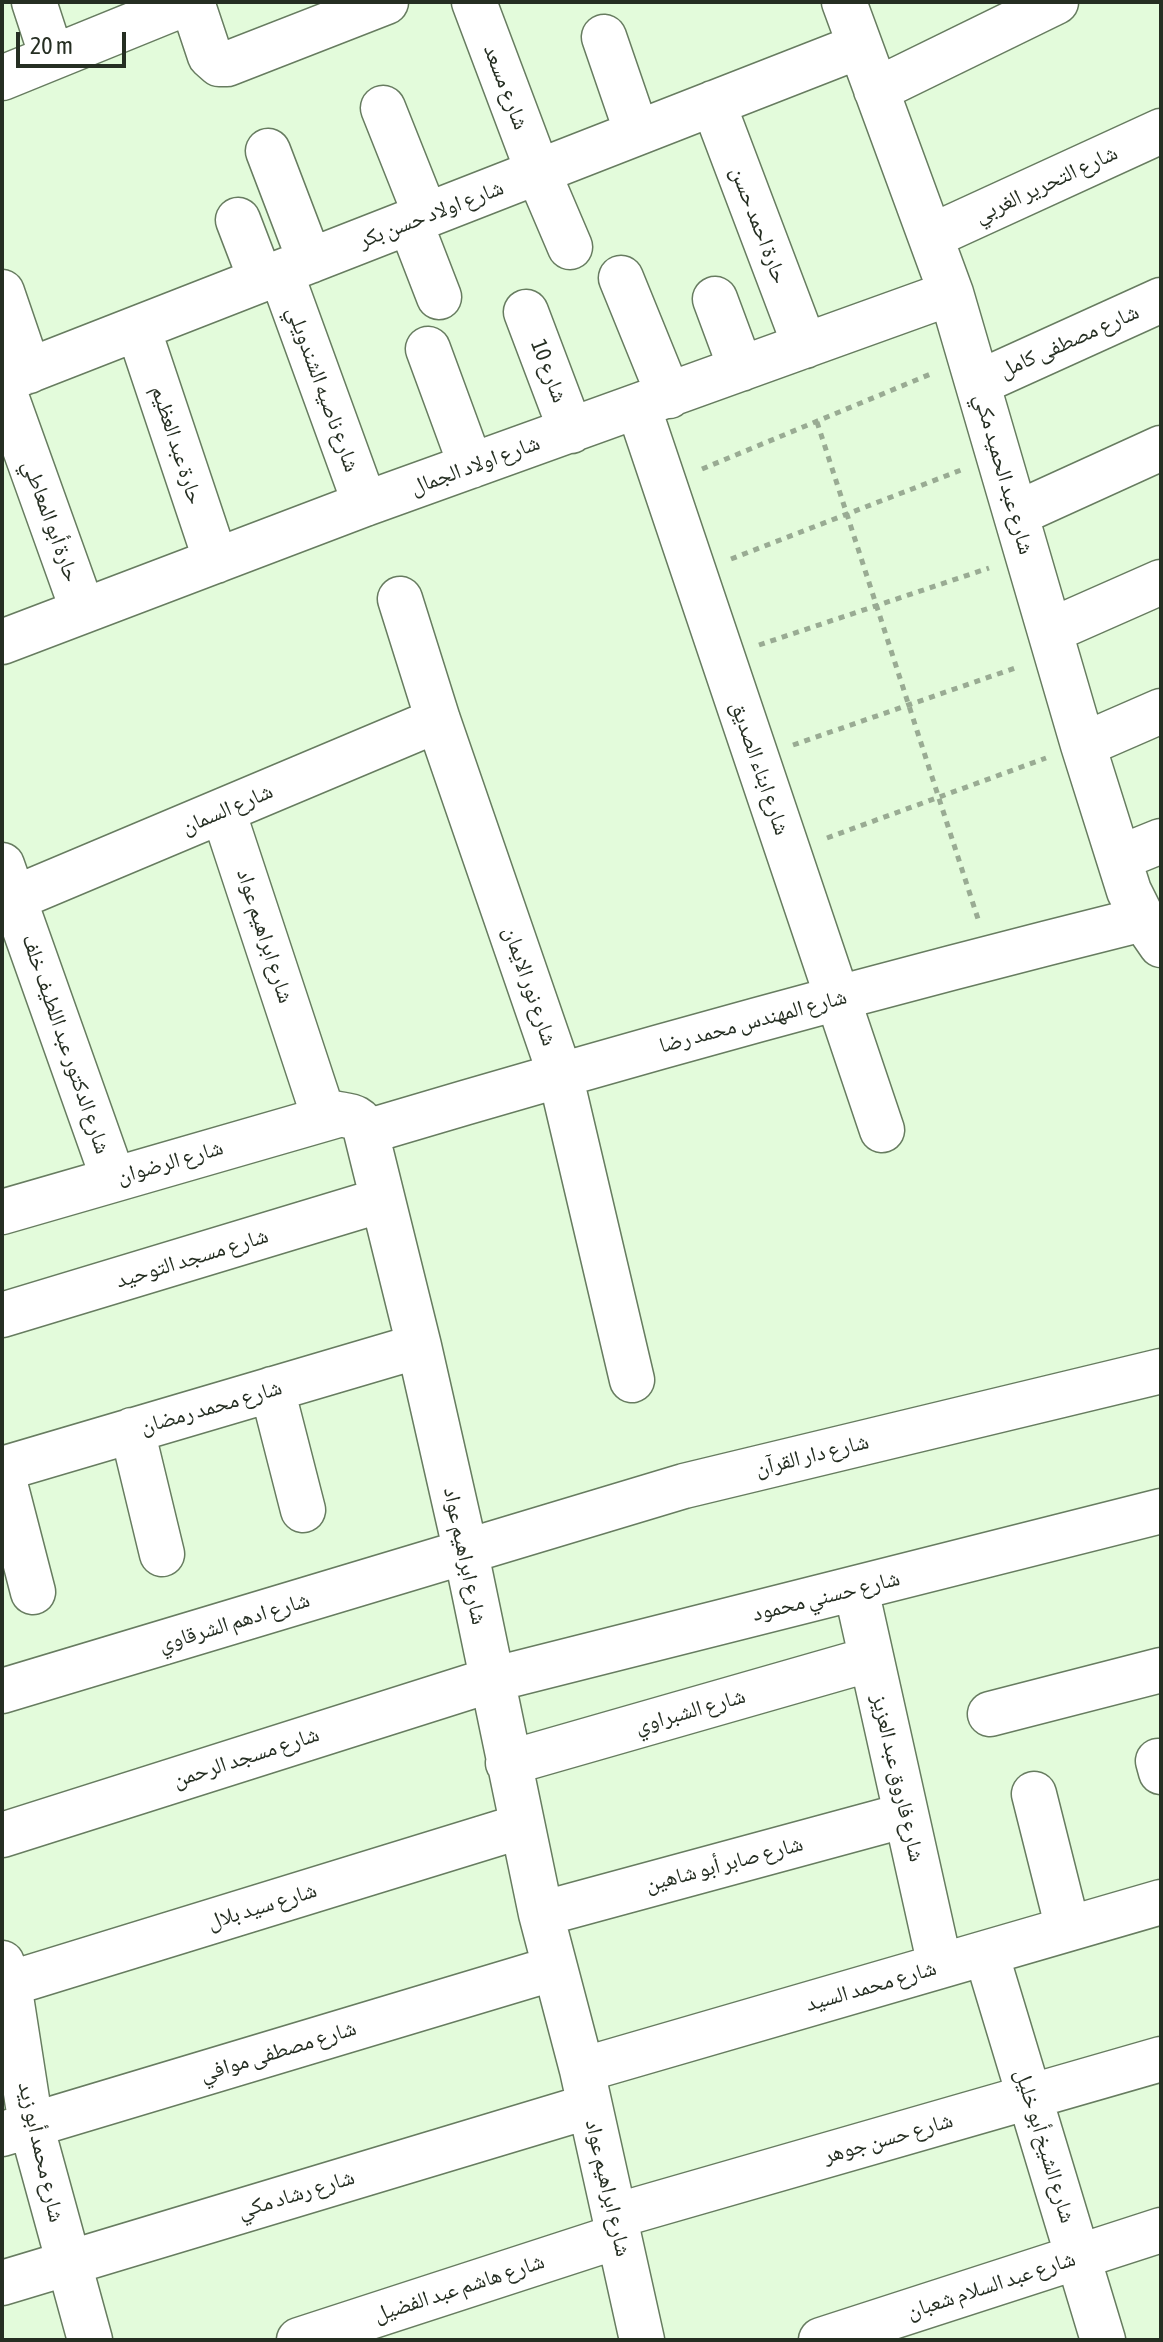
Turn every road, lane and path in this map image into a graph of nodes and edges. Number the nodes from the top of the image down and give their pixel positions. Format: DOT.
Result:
graph roads {
  1 [pos="34,2"];
  2 [pos="190,2"];
  3 [pos="474,2"];
  4 [pos="1056,2"];
  5 [pos="383,3"];
  6 [pos="846,3"];
  7 [pos="604,37"];
  8 [pos="860,46"];
  9 [pos="52,57"];
  10 [pos="2,78"];
  11 [pos="876,90"];
  12 [pos="713,103"];
  13 [pos="383,108"];
  14 [pos="1161,131"];
  15 [pos="637,133"];
  16 [pos="268,151"];
  17 [pos="538,172"];
  18 [pos="418,219"];
  19 [pos="238,220"];
  20 [pos="932,236"];
  21 [pos="570,247"];
  22 [pos="284,271"];
  23 [pos="621,278"];
  24 [pos="2,292"];
  25 [pos="951,293"];
  26 [pos="439,297"];
  27 [pos="715,299"];
  28 [pos="1161,300"];
  29 [pos="526,312"];
  30 [pos="138,328"];
  31 [pos="805,346"];
  32 [pos="428,349"];
  33 [pos="741,369"];
  34 [pos="974,370"];
  35 [pos="11,379"];
  36 [pos="653,401"];
  37 [pos="817,422"];
  38 [pos="571,431"];
  39 [pos="1161,448"];
  40 [pos="999,456"];
  41 [pos="471,466"];
  42 [pos="664,484"];
  43 [pos="365,504"];
  44 [pos="847,514"];
  45 [pos="1022,534"];
  46 [pos="216,561"];
  47 [pos="694,573"];
  48 [pos="1161,582"];
  49 [pos="400,599"];
  50 [pos="877,606"];
  51 [pos="83,611"];
  52 [pos="2,642"];
  53 [pos="1053,642"];
  54 [pos="722,658"];
  55 [pos="909,705"];
  56 [pos="1161,711"];
  57 [pos="438,720"];
  58 [pos="1083,745"];
  59 [pos="756,758"];
  60 [pos="939,796"];
  61 [pos="223,811"];
  62 [pos="1161,841"];
  63 [pos="788,852"];
  64 [pos="1119,858"];
  65 [pos="8,882"];
  66 [pos="1152,932"];
  67 [pos="991,957"];
  68 [pos="837,997"];
  69 [pos="560,1074"];
  70 [pos="352,1123"];
  71 [pos="882,1130"];
  72 [pos="113,1178"];
  73 [pos="382,1200"];
  74 [pos="2,1212"];
  75 [pos="2,1315"];
  76 [pos="419,1346"];
  77 [pos="1161,1371"];
  78 [pos="632,1380"];
  79 [pos="272,1389"];
  80 [pos="132,1430"];
  81 [pos="2,1470"];
  82 [pos="303,1510"];
  83 [pos="1161,1511"];
  84 [pos="466,1553"];
  85 [pos="162,1554"];
  86 [pos="856,1589"];
  87 [pos="33,1592"];
  88 [pos="871,1659"];
  89 [pos="1161,1670"];
  90 [pos="491,1680"];
  91 [pos="2,1691"];
  92 [pos="990,1714"];
  93 [pos="508,1763"];
  94 [pos="1034,1794"];
  95 [pos="906,1815"];
  96 [pos="522,1826"];
  97 [pos="2,1835"];
  98 [pos="1161,1902"];
  99 [pos="541,1914"];
  100 [pos="1068,1929"];
  101 [pos="986,1953"];
  102 [pos="940,1966"];
  103 [pos="555,1968"];
  104 [pos="4,1977"];
  105 [pos="1161,2059"];
  106 [pos="586,2088"];
  107 [pos="1030,2097"];
  108 [pos="16,2130"];
  109 [pos="617,2226"];
  110 [pos="1161,2230"];
  111 [pos="1078,2257"];
  112 [pos="68,2263"];
  113 [pos="2,2283"];
  114 [pos="90,2340"];
  115 [pos="299,2340"];
  116 [pos="642,2340"];
  117 [pos="821,2340"];
  118 [pos="1103,2340"];
  1 -- 9 [label="street"];
  2 -- 5 [label="street"];
  2 -- 9 [label="street"];
  3 -- 17 [label="street, شارع مسعد"];
  4 -- 11 [label="street"];
  6 -- 8 [label="street, شارع عبد الحميد مكي"];
  7 -- 15 [label="street"];
  8 -- 11 [label="street, شارع عبد الحميد مكي"];
  8 -- 12 [label="street, شارع اولاد حسن بكر"];
  9 -- 10 [label="street"];
  11 -- 20 [label="street, شارع عبد الحميد مكي"];
  12 -- 15 [label="street, شارع اولاد حسن بكر"];
  12 -- 31 [label="street, حارة احمد حسن"];
  13 -- 18 [label="street"];
  14 -- 20 [label="street, شارع التحرير الغربي"];
  15 -- 17 [label="street, شارع اولاد حسن بكر"];
  16 -- 22 [label="street"];
  17 -- 18 [label="street, شارع اولاد حسن بكر"];
  17 -- 21 [label="street, شارع مسعد"];
  18 -- 22 [label="street, شارع اولاد حسن بكر"];
  18 -- 26 [label="street"];
  19 -- 22 [label="street"];
  20 -- 25 [label="street, شارع عبد الحميد مكي"];
  22 -- 30 [label="street, شارع اولاد حسن بكر"];
  22 -- 43 [label="street, شارع ناصيه الشندويلي"];
  23 -- 36 [label="street, شارع ابناء الصديق"];
  24 -- 35 [label="street, حارة أبو المعاطي"];
  25 -- 31 [label="street, شارع اولاد الجمال"];
  25 -- 34 [label="street, شارع عبد الحميد مكي"];
  27 -- 33 [label="street"];
  28 -- 34 [label="street, شارع مصطفى كامل"];
  29 -- 38 [label="street, شارع 10"];
  30 -- 35 [label="street, شارع اولاد حسن بكر"];
  30 -- 46 [label="street, حارة عبد العظيم"];
  31 -- 33 [label="street, شارع اولاد الجمال"];
  32 -- 41 [label="street"];
  33 -- 36 [label="street, شارع اولاد الجمال"];
  34 -- 37 [label="path"];
  34 -- 40 [label="street, شارع عبد الحميد مكي"];
  35 -- 51 [label="street, حارة أبو المعاطي"];
  36 -- 38 [label="street, شارع اولاد الجمال"];
  36 -- 42 [label="street, شارع ابناء الصديق"];
  37 -- 42 [label="path"];
  37 -- 44 [label="path"];
  38 -- 41 [label="street, شارع اولاد الجمال"];
  39 -- 45 [label="street"];
  40 -- 44 [label="path"];
  40 -- 45 [label="street, شارع عبد الحميد مكي"];
  41 -- 43 [label="street, شارع اولاد الجمال"];
  42 -- 47 [label="street, شارع ابناء الصديق"];
  43 -- 46 [label="street, شارع اولاد الجمال"];
  44 -- 47 [label="path"];
  44 -- 50 [label="path"];
  45 -- 50 [label="path"];
  45 -- 53 [label="street, شارع عبد الحميد مكي"];
  46 -- 51 [label="street, شارع اولاد الجمال"];
  47 -- 54 [label="street, شارع ابناء الصديق"];
  48 -- 53 [label="street"];
  49 -- 57 [label="street, شارع نور الايمان"];
  50 -- 54 [label="path"];
  50 -- 55 [label="path"];
  51 -- 52 [label="street, شارع اولاد الجمال"];
  53 -- 55 [label="path"];
  53 -- 58 [label="street, شارع عبد الحميد مكي"];
  54 -- 59 [label="street, شارع ابناء الصديق"];
  55 -- 59 [label="path"];
  55 -- 60 [label="path"];
  56 -- 58 [label="street"];
  57 -- 61 [label="street, شارع السمان"];
  57 -- 69 [label="street, شارع نور الايمان"];
  58 -- 60 [label="path"];
  58 -- 64 [label="street, شارع عبد الحميد مكي"];
  59 -- 63 [label="street, شارع ابناء الصديق"];
  60 -- 63 [label="path"];
  60 -- 67 [label="path"];
  61 -- 65 [label="street, شارع السمان"];
  61 -- 70 [label="street, شارع ابراهيم عواد"];
  62 -- 64 [label="street"];
  63 -- 68 [label="street, شارع ابناء الصديق"];
  64 -- 66 [label="street, شارع عبد الحميد مكي"];
  65 -- 72 [label="street, شارع الدكتور عبد اللطيف خلف"];
  66 -- 67 [label="street, شارع المهندس محمد رضا"];
  67 -- 68 [label="street, شارع المهندس محمد رضا"];
  68 -- 69 [label="street, شارع المهندس محمد رضا"];
  68 -- 71 [label="street, شارع ابناء الصديق"];
  69 -- 70 [label="street, شارع المهندس محمد رضا"];
  69 -- 78 [label="street, شارع نور الايمان"];
  70 -- 72 [label="street, شارع الرضوان"];
  70 -- 73 [label="street, شارع ابراهيم عواد"];
  72 -- 74 [label="street, شارع الرضوان"];
  73 -- 75 [label="street, شارع مسجد التوحيد"];
  73 -- 76 [label="street, شارع ابراهيم عواد"];
  76 -- 79 [label="street, شارع محمد رمضان"];
  76 -- 84 [label="street, شارع ابراهيم عواد"];
  77 -- 84 [label="street, شارع دار القرآن"];
  79 -- 80 [label="street, شارع محمد رمضان"];
  79 -- 82 [label="street"];
  80 -- 81 [label="street, شارع محمد رمضان"];
  80 -- 85 [label="street"];
  81 -- 87 [label="street"];
  83 -- 86 [label="street, شارع حسني محمود"];
  84 -- 90 [label="street, شارع ابراهيم عواد"];
  84 -- 91 [label="street, شارع ادهم الشرقاوي"];
  86 -- 88 [label="street, شارع فاروق عبد العزيز"];
  86 -- 90 [label="street, شارع حسني محمود"];
  88 -- 93 [label="street, شارع الشبراوي"];
  88 -- 95 [label="street, شارع فاروق عبد العزيز"];
  89 -- 92 [label="street"];
  90 -- 93 [label="street, شارع ابراهيم عواد"];
  90 -- 97 [label="street, شارع مسجد الرحمن"];
  93 -- 96 [label="street, شارع ابراهيم عواد"];
  94 -- 100 [label="street"];
  95 -- 99 [label="street, شارع صابر أبو شاهين"];
  95 -- 102 [label="street, شارع فاروق عبد العزيز"];
  96 -- 99 [label="street, شارع ابراهيم عواد"];
  96 -- 104 [label="street, شارع سيد بلال"];
  98 -- 100 [label="street, شارع محمد السيد"];
  99 -- 103 [label="street, شارع ابراهيم عواد"];
  100 -- 101 [label="street, شارع محمد السيد"];
  101 -- 102 [label="street, شارع محمد السيد"];
  101 -- 107 [label="street, شارع الشيخ أبو خليل"];
  102 -- 106 [label="street, شارع محمد السيد"];
  103 -- 106 [label="street, شارع ابراهيم عواد"];
  103 -- 108 [label="street, شارع مصطفى موافي"];
  104 -- 108 [label="street, شارع محمد أبو زيد"];
  105 -- 107 [label="street, شارع حسن جوهر"];
  106 -- 109 [label="street, شارع ابراهيم عواد"];
  106 -- 112 [label="street, شارع رشاد مكي"];
  107 -- 109 [label="street, شارع حسن جوهر"];
  107 -- 111 [label="street, شارع الشيخ أبو خليل"];
  108 -- 112 [label="street, شارع محمد أبو زيد"];
  109 -- 115 [label="street, شارع هاشم عبد الفضيل"];
  109 -- 116 [label="street, شارع ابراهيم عواد"];
  110 -- 111 [label="street, شارع عبد السلام شعبان"];
  111 -- 117 [label="street, شارع عبد السلام شعبان"];
  111 -- 118 [label="street, شارع الشيخ أبو خليل"];
  112 -- 113 [label="street, شارع رشاد مكي"];
  112 -- 114 [label="street, شارع محمد أبو زيد"];
}
